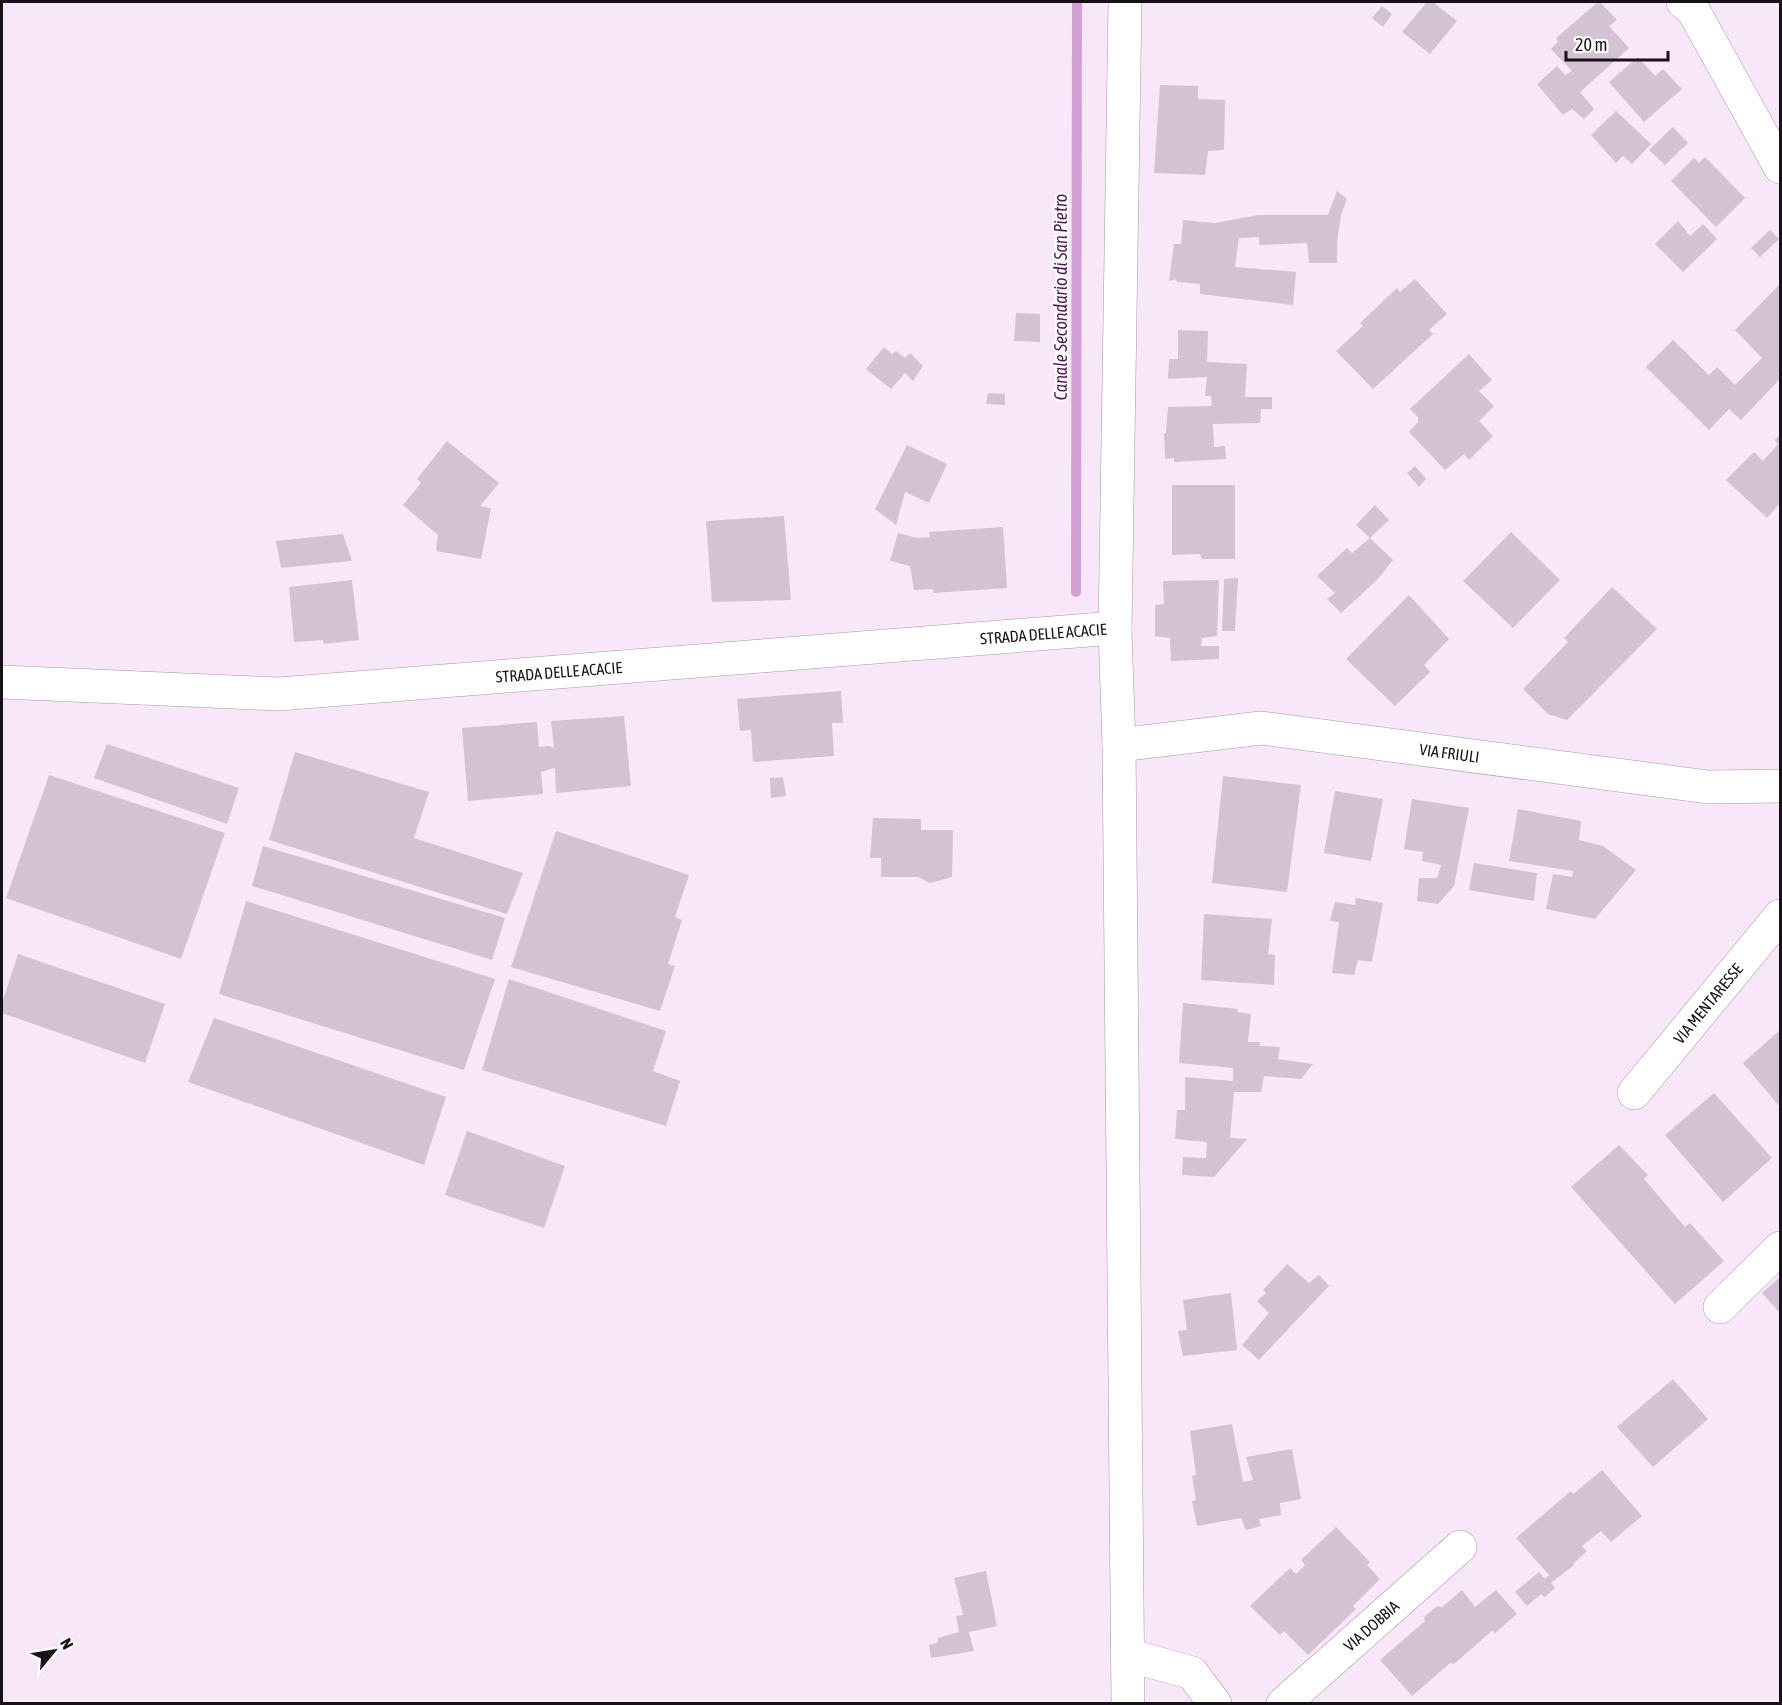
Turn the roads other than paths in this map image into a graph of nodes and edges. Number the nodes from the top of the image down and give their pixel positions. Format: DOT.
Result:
graph roads {
  1 [pos="1125,2"];
  2 [pos="1683,2"];
  3 [pos="1780,167"];
  4 [pos="1116,628"];
  5 [pos="2,682"];
  6 [pos="1119,745"];
  7 [pos="1780,786"];
  8 [pos="1780,916"];
  9 [pos="1634,1093"];
  10 [pos="1780,1248"];
  11 [pos="1720,1308"];
  12 [pos="1460,1547"];
  13 [pos="1128,1655"];
  14 [pos="1128,1704"];
  15 [pos="1215,1704"];
  16 [pos="1284,1704"];
  1 -- 4 [label="street"];
  2 -- 3 [label="street"];
  4 -- 5 [label="street, STRADA DELLE ACACIE"];
  4 -- 6 [label="street"];
  6 -- 7 [label="street, VIA FRIULI"];
  6 -- 13 [label="street"];
  8 -- 9 [label="street, VIA MENTARESSE"];
  10 -- 11 [label="street"];
  12 -- 16 [label="street, VIA DOBBIA"];
  13 -- 14 [label="street"];
  13 -- 15 [label="street"];
}
